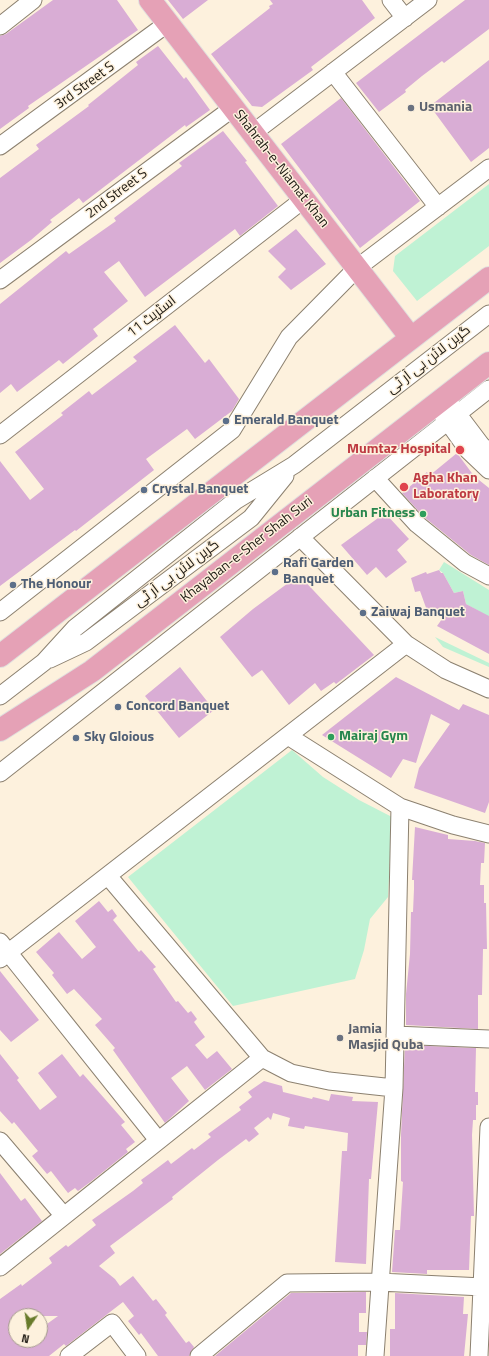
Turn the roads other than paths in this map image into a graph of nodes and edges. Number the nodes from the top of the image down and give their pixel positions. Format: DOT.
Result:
graph roads {
  1 [pos="33,0"];
  2 [pos="150,0"];
  3 [pos="391,0"];
  4 [pos="428,0"];
  5 [pos="405,18"];
  6 [pos="168,23"];
  7 [pos="0,26"];
  8 [pos="333,72"];
  9 [pos="233,108"];
  10 [pos="253,133"];
  11 [pos="0,146"];
  12 [pos="489,168"];
  13 [pos="304,199"];
  14 [pos="438,207"];
  15 [pos="357,268"];
  16 [pos="489,278"];
  17 [pos="0,280"];
  18 [pos="489,314"];
  19 [pos="411,338"];
  20 [pos="489,363"];
  21 [pos="489,389"];
  22 [pos="446,409"];
  23 [pos="0,435"];
  24 [pos="489,452"];
  25 [pos="294,466"];
  26 [pos="489,470"];
  27 [pos="375,478"];
  28 [pos="300,537"];
  29 [pos="489,576"];
  30 [pos="0,612"];
  31 [pos="49,618"];
  32 [pos="406,644"];
  33 [pos="0,656"];
  34 [pos="44,662"];
  35 [pos="0,663"];
  36 [pos="92,671"];
  37 [pos="489,689"];
  38 [pos="0,696"];
  39 [pos="0,730"];
  40 [pos="288,736"];
  41 [pos="0,744"];
  42 [pos="0,773"];
  43 [pos="400,807"];
  44 [pos="489,834"];
  45 [pos="108,876"];
  46 [pos="3,952"];
  47 [pos="395,1035"];
  48 [pos="489,1039"];
  49 [pos="262,1058"];
  50 [pos="394,1088"];
  51 [pos="489,1127"];
  52 [pos="158,1140"];
  53 [pos="0,1141"];
  54 [pos="64,1216"];
  55 [pos="487,1234"];
  56 [pos="0,1267"];
  57 [pos="379,1282"];
  58 [pos="483,1286"];
  59 [pos="69,1356"];
  60 [pos="137,1356"];
  61 [pos="199,1356"];
  62 [pos="374,1356"];
  63 [pos="479,1356"];
  1 -- 7 [label="street"];
  2 -- 6 [label="main road, Shahrah-e-Niamat Khan"];
  3 -- 5 [label="street"];
  4 -- 5 [label="street"];
  5 -- 8 [label="street"];
  6 -- 9 [label="main road, Shahrah-e-Niamat Khan"];
  6 -- 11 [label="street, 3rd Street S"];
  8 -- 10 [label="street"];
  8 -- 14 [label="street"];
  9 -- 10 [label="main road, Shahrah-e-Niamat Khan"];
  9 -- 17 [label="street, 2nd Street S"];
  10 -- 13 [label="main road, Shahrah-e-Niamat Khan"];
  12 -- 14 [label="street"];
  13 -- 15 [label="main road, Shahrah-e-Niamat Khan"];
  13 -- 23 [label="street, اسٹریٹ 11"];
  14 -- 15 [label="street"];
  15 -- 19 [label="main road, Shahrah-e-Niamat Khan"];
  15 -- 30 [label="street"];
  16 -- 19 [label="main road"];
  18 -- 25 [label="street, گرین لائن بی آر ٹی"];
  19 -- 31 [label="main road"];
  20 -- 22 [label="main road, Khayaban-e-Sher Shah Suri"];
  21 -- 22 [label="street"];
  22 -- 24 [label="street"];
  22 -- 26 [label="street"];
  22 -- 27 [label="street"];
  22 -- 36 [label="main road, Khayaban-e-Sher Shah Suri"];
  25 -- 34 [label="street, گرین لائن بی آر ٹی"];
  25 -- 34 [label="street, گرین لائن بی آر ٹی"];
  27 -- 28 [label="street"];
  27 -- 29 [label="street"];
  28 -- 32 [label="street"];
  28 -- 42 [label="street"];
  31 -- 33 [label="main road"];
  31 -- 35 [label="main road"];
  32 -- 37 [label="street"];
  32 -- 40 [label="street"];
  34 -- 38 [label="street, گرین لائن بی آر ٹی"];
  36 -- 39 [label="main road, Khayaban-e-Sher Shah Suri"];
  36 -- 41 [label="main road"];
  40 -- 43 [label="street"];
  40 -- 45 [label="street"];
  43 -- 44 [label="street"];
  43 -- 47 [label="street"];
  45 -- 46 [label="street"];
  45 -- 49 [label="street"];
  46 -- 52 [label="street"];
  47 -- 48 [label="street"];
  47 -- 50 [label="street"];
  49 -- 50 [label="street"];
  49 -- 52 [label="street"];
  50 -- 57 [label="street"];
  51 -- 55 [label="street"];
  52 -- 54 [label="street"];
  53 -- 54 [label="street"];
  54 -- 56 [label="street"];
  55 -- 58 [label="street"];
  57 -- 58 [label="street"];
  57 -- 61 [label="street"];
  57 -- 62 [label="street"];
  58 -- 63 [label="street"];
  59 -- 60 [label="street"];
}
